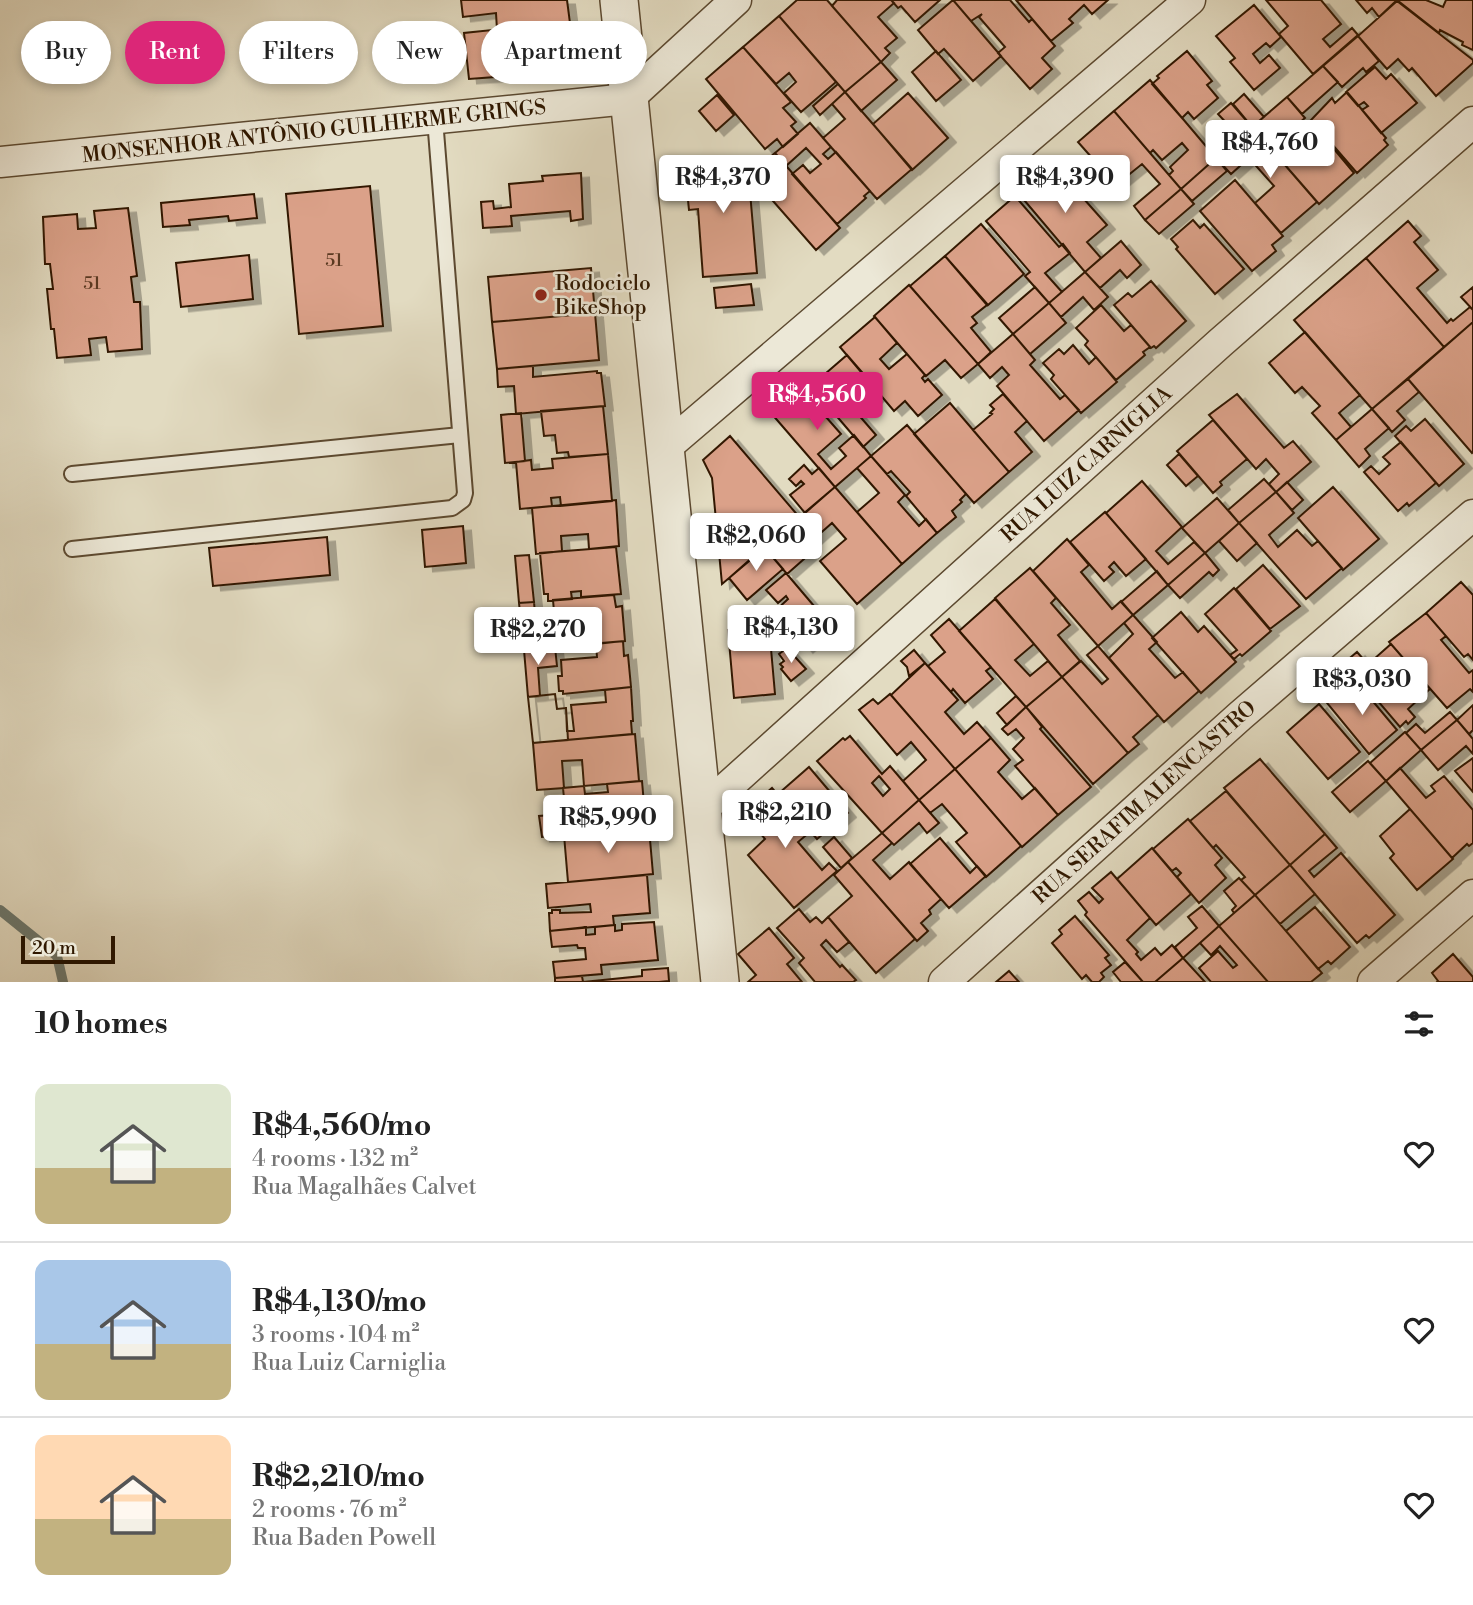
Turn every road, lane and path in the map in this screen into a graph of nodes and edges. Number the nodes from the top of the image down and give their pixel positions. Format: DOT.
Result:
graph roads {
  1 [pos="619,0"];
  2 [pos="736,0"];
  3 [pos="1190,0"];
  4 [pos="628,99"];
  5 [pos="435,119"];
  6 [pos="1473,122"];
  7 [pos="0,162"];
  8 [pos="460,435"];
  9 [pos="664,449"];
  10 [pos="72,474"];
  11 [pos="1473,515"];
  12 [pos="72,550"];
  13 [pos="702,810"];
  14 [pos="1473,895"];
  15 [pos="720,982"];
  16 [pos="944,982"];
  17 [pos="1373,982"];
  1 -- 4 [label="street"];
  2 -- 4 [label="street"];
  3 -- 9 [label="street"];
  4 -- 5 [label="street, MONSENHOR ANTÔNIO GUILHERME GRINGS"];
  4 -- 9 [label="street"];
  5 -- 7 [label="street, MONSENHOR ANTÔNIO GUILHERME GRINGS"];
  5 -- 8 [label="lane"];
  6 -- 13 [label="street, RUA LUIZ CARNIGLIA"];
  8 -- 10 [label="lane"];
  8 -- 12 [label="lane"];
  9 -- 13 [label="street"];
  11 -- 16 [label="street, RUA SERAFIM ALENCASTRO"];
  13 -- 15 [label="street"];
  14 -- 17 [label="street"];
}
